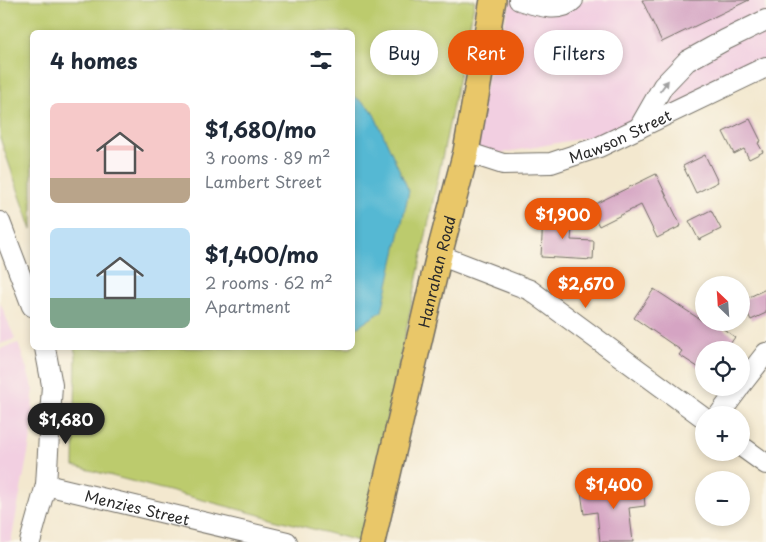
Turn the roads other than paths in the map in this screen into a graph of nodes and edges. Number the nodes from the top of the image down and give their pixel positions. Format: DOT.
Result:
graph roads {
  1 [pos="493,0"];
  2 [pos="519,0"];
  3 [pos="573,0"];
  4 [pos="766,20"];
  5 [pos="766,67"];
  6 [pos="639,128"];
  7 [pos="466,152"];
  8 [pos="0,222"];
  9 [pos="438,255"];
  10 [pos="30,301"];
  11 [pos="45,350"];
  12 [pos="766,353"];
  13 [pos="750,373"];
  14 [pos="695,411"];
  15 [pos="750,452"];
  16 [pos="766,464"];
  17 [pos="46,485"];
  18 [pos="30,542"];
  19 [pos="287,542"];
  20 [pos="372,542"];
  1 -- 7 [label="main road, Hanrahan Road"];
  2 -- 3 [label="street"];
  6 -- 4 [label="street, one-way"];
  5 -- 6 [label="street, Mawson Street"];
  6 -- 7 [label="street, Mawson Street"];
  7 -- 9 [label="main road, Hanrahan Road"];
  8 -- 10 [label="street"];
  9 -- 14 [label="street"];
  9 -- 20 [label="main road, Hanrahan Road"];
  11 -- 17 [label="street"];
  12 -- 13 [label="street"];
  15 -- 16 [label="street"];
  17 -- 18 [label="street"];
  17 -- 19 [label="street, Menzies Street"];
}
